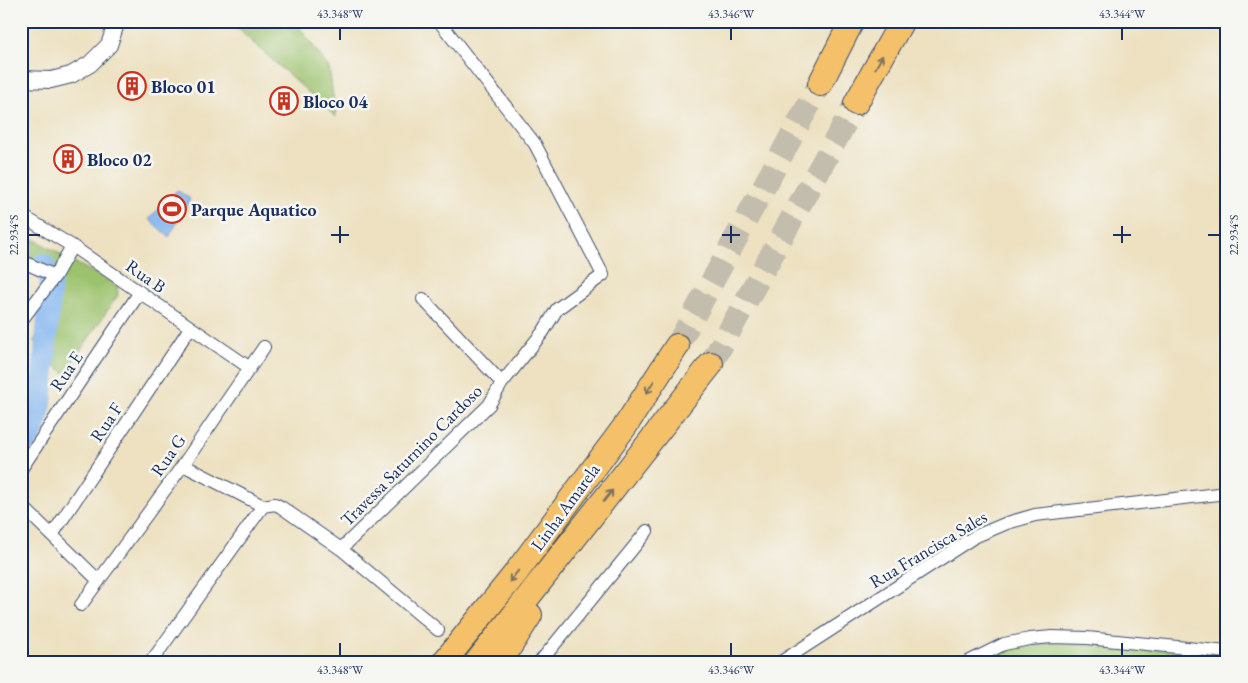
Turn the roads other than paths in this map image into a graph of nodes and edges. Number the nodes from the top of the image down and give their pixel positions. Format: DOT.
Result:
graph roads {
  1 [pos="117,21"];
  2 [pos="439,21"];
  3 [pos="852,21"];
  4 [pos="902,21"];
  5 [pos="21,79"];
  6 [pos="820,84"];
  7 [pos="856,103"];
  8 [pos="21,215"];
  9 [pos="72,246"];
  10 [pos="21,261"];
  11 [pos="55,276"];
  12 [pos="140,292"];
  13 [pos="423,299"];
  14 [pos="21,321"];
  15 [pos="190,328"];
  16 [pos="677,346"];
  17 [pos="264,347"];
  18 [pos="711,364"];
  19 [pos="250,368"];
  20 [pos="502,383"];
  21 [pos="182,464"];
  22 [pos="21,469"];
  23 [pos="1227,493"];
  24 [pos="21,506"];
  25 [pos="264,506"];
  26 [pos="647,532"];
  27 [pos="578,534"];
  28 [pos="52,535"];
  29 [pos="341,548"];
  30 [pos="99,582"];
  31 [pos="81,604"];
  32 [pos="438,630"];
  33 [pos="1227,652"];
  34 [pos="151,662"];
  35 [pos="444,662"];
  36 [pos="477,662"];
  37 [pos="500,662"];
  38 [pos="540,662"];
  39 [pos="781,662"];
  40 [pos="968,662"];
  1 -- 5 [label="street"];
  2 -- 20 [label="street, Travessa Saturnino Cardoso"];
  3 -- 6 [label="highway"];
  7 -- 4 [label="highway, one-way"];
  8 -- 9 [label="street, Rua B"];
  9 -- 11 [label="street"];
  9 -- 12 [label="street, Rua B"];
  10 -- 11 [label="street"];
  11 -- 14 [label="street"];
  12 -- 15 [label="street, Rua B"];
  12 -- 22 [label="street, Rua E"];
  13 -- 20 [label="street"];
  15 -- 19 [label="street, Rua B"];
  15 -- 28 [label="street, Rua F"];
  16 -- 35 [label="highway, Linha Amarela, one-way"];
  17 -- 19 [label="street, Rua G"];
  27 -- 18 [label="highway, Linha Amarela, one-way"];
  19 -- 21 [label="street, Rua G"];
  20 -- 29 [label="street, Travessa Saturnino Cardoso"];
  21 -- 25 [label="street"];
  21 -- 30 [label="street, Rua G"];
  23 -- 39 [label="street, Rua Francisca Sales"];
  24 -- 28 [label="street"];
  25 -- 29 [label="street"];
  25 -- 34 [label="street"];
  26 -- 38 [label="street"];
  27 -- 36 [label="highway, Linha Amarela"];
  27 -- 37 [label="highway"];
  28 -- 30 [label="street"];
  29 -- 32 [label="street"];
  30 -- 31 [label="street, Rua G"];
  33 -- 40 [label="street"];
}
